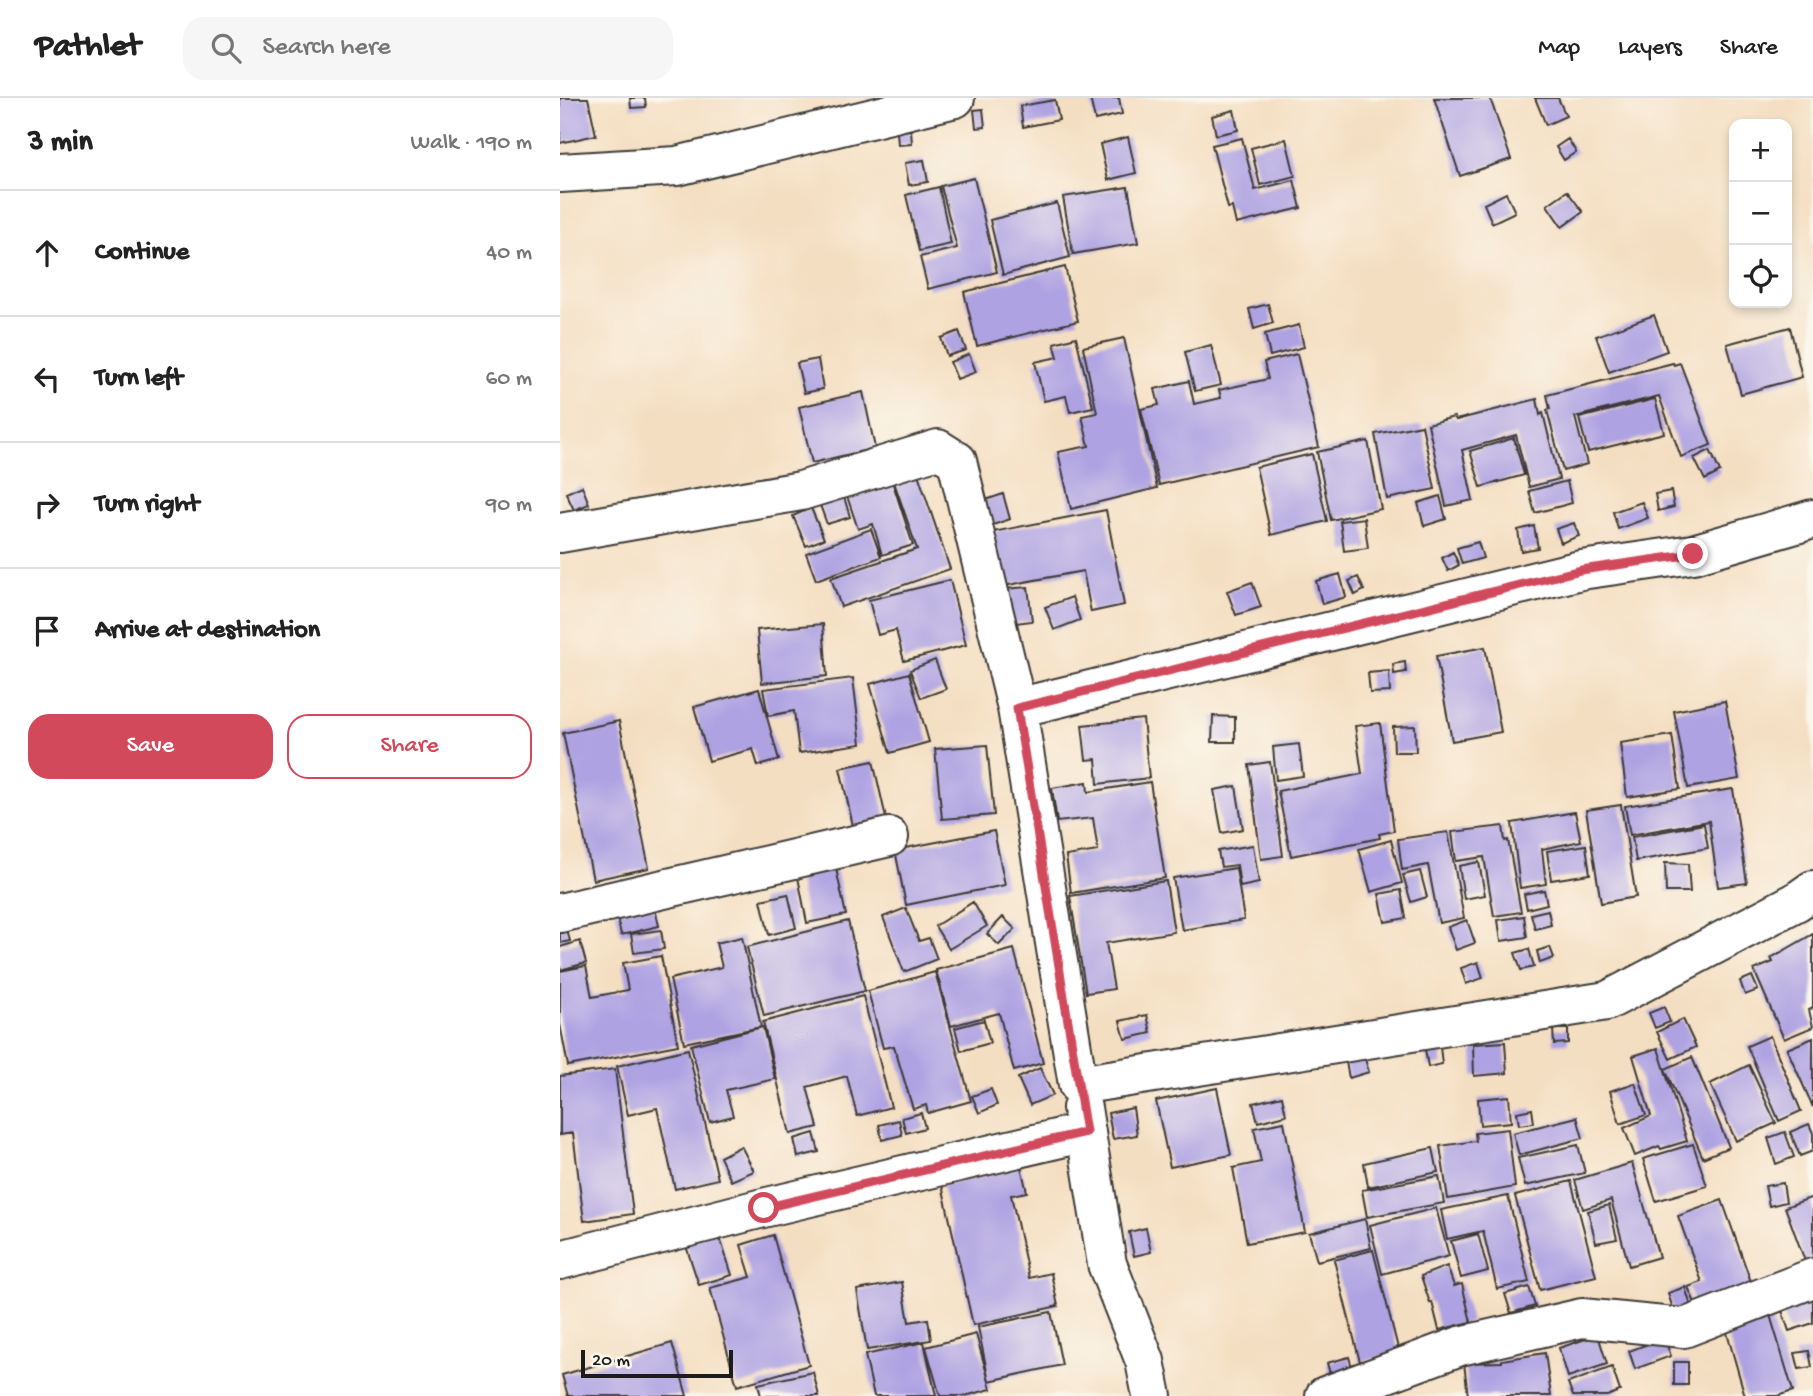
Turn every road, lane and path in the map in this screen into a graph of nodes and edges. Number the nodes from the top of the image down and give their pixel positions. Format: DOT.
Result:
graph roads {
  1 [pos="955,98"];
  2 [pos="560,173"];
  3 [pos="1813,519"];
  4 [pos="560,533"];
  5 [pos="1017,708"];
  6 [pos="889,837"];
  7 [pos="1813,890"];
  8 [pos="560,913"];
  9 [pos="1078,1085"];
  10 [pos="1086,1132"];
  11 [pos="560,1260"];
  12 [pos="1813,1278"];
  13 [pos="1152,1396"];
  14 [pos="1325,1396"];
  1 -- 2 [label="street"];
  3 -- 5 [label="street"];
  4 -- 5 [label="street"];
  5 -- 9 [label="street"];
  6 -- 8 [label="street"];
  7 -- 9 [label="street"];
  9 -- 10 [label="street"];
  10 -- 11 [label="street"];
  10 -- 13 [label="street"];
  12 -- 14 [label="street"];
}
